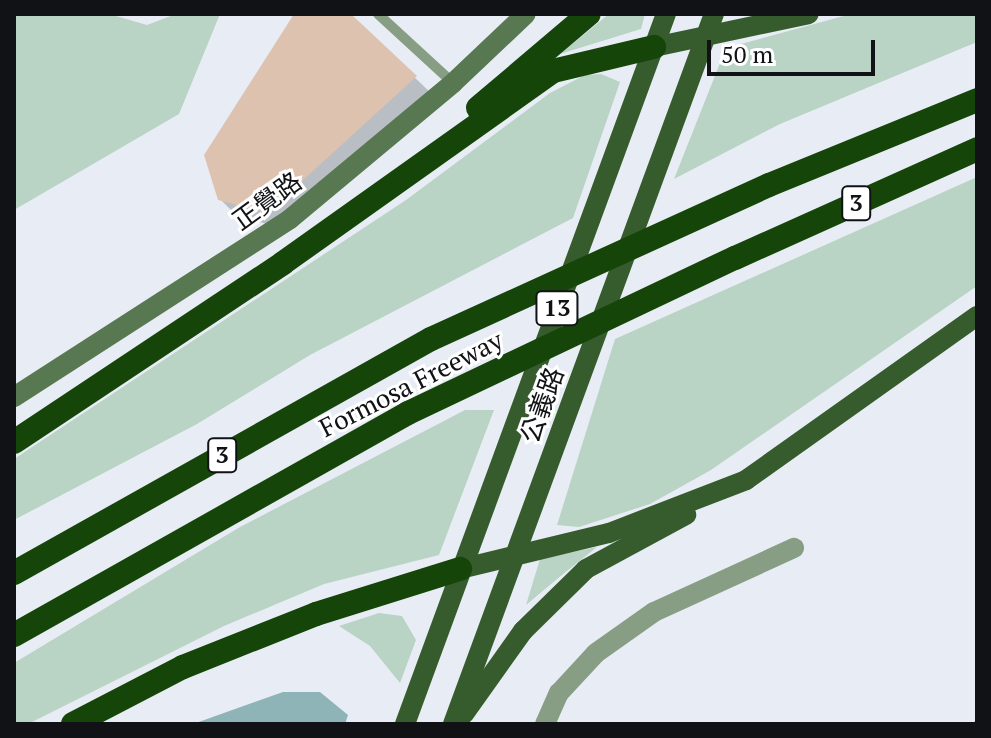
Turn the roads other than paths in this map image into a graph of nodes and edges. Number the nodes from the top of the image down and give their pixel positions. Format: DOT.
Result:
graph roads {
  1 [pos="378,14"];
  2 [pos="526,14"];
  3 [pos="589,14"];
  4 [pos="666,14"];
  5 [pos="714,14"];
  6 [pos="809,14"];
  7 [pos="707,37"];
  8 [pos="654,47"];
  9 [pos="453,83"];
  10 [pos="977,100"];
  11 [pos="977,149"];
  12 [pos="402,176"];
  13 [pos="977,316"];
  14 [pos="14,397"];
  15 [pos="14,442"];
  16 [pos="733,486"];
  17 [pos="794,548"];
  18 [pos="514,554"];
  19 [pos="460,569"];
  20 [pos="14,573"];
  21 [pos="14,635"];
  22 [pos="73,724"];
  23 [pos="405,724"];
  24 [pos="455,724"];
  25 [pos="545,724"];
  1 -- 9 [label="lane"];
  2 -- 9 [label="street, 正覺路"];
  3 -- 12 [label="highway"];
  4 -- 8 [label="main road, 公義路 / 13"];
  5 -- 7 [label="main road, 公義路 / 13"];
  6 -- 7 [label="main road"];
  7 -- 8 [label="main road"];
  7 -- 18 [label="main road, 公義路 / 13"];
  8 -- 12 [label="highway"];
  8 -- 19 [label="main road, 公義路 / 13"];
  9 -- 14 [label="street, 正覺路"];
  10 -- 20 [label="highway, Formosa Freeway / 3, bridge"];
  11 -- 21 [label="highway, Formosa Freeway / 3, bridge"];
  12 -- 15 [label="highway"];
  13 -- 16 [label="main road"];
  16 -- 18 [label="main road"];
  16 -- 24 [label="main road"];
  17 -- 25 [label="street"];
  18 -- 19 [label="main road"];
  18 -- 24 [label="main road, 公義路 / 13"];
  19 -- 22 [label="highway"];
  19 -- 23 [label="main road, 公義路 / 13"];
}
